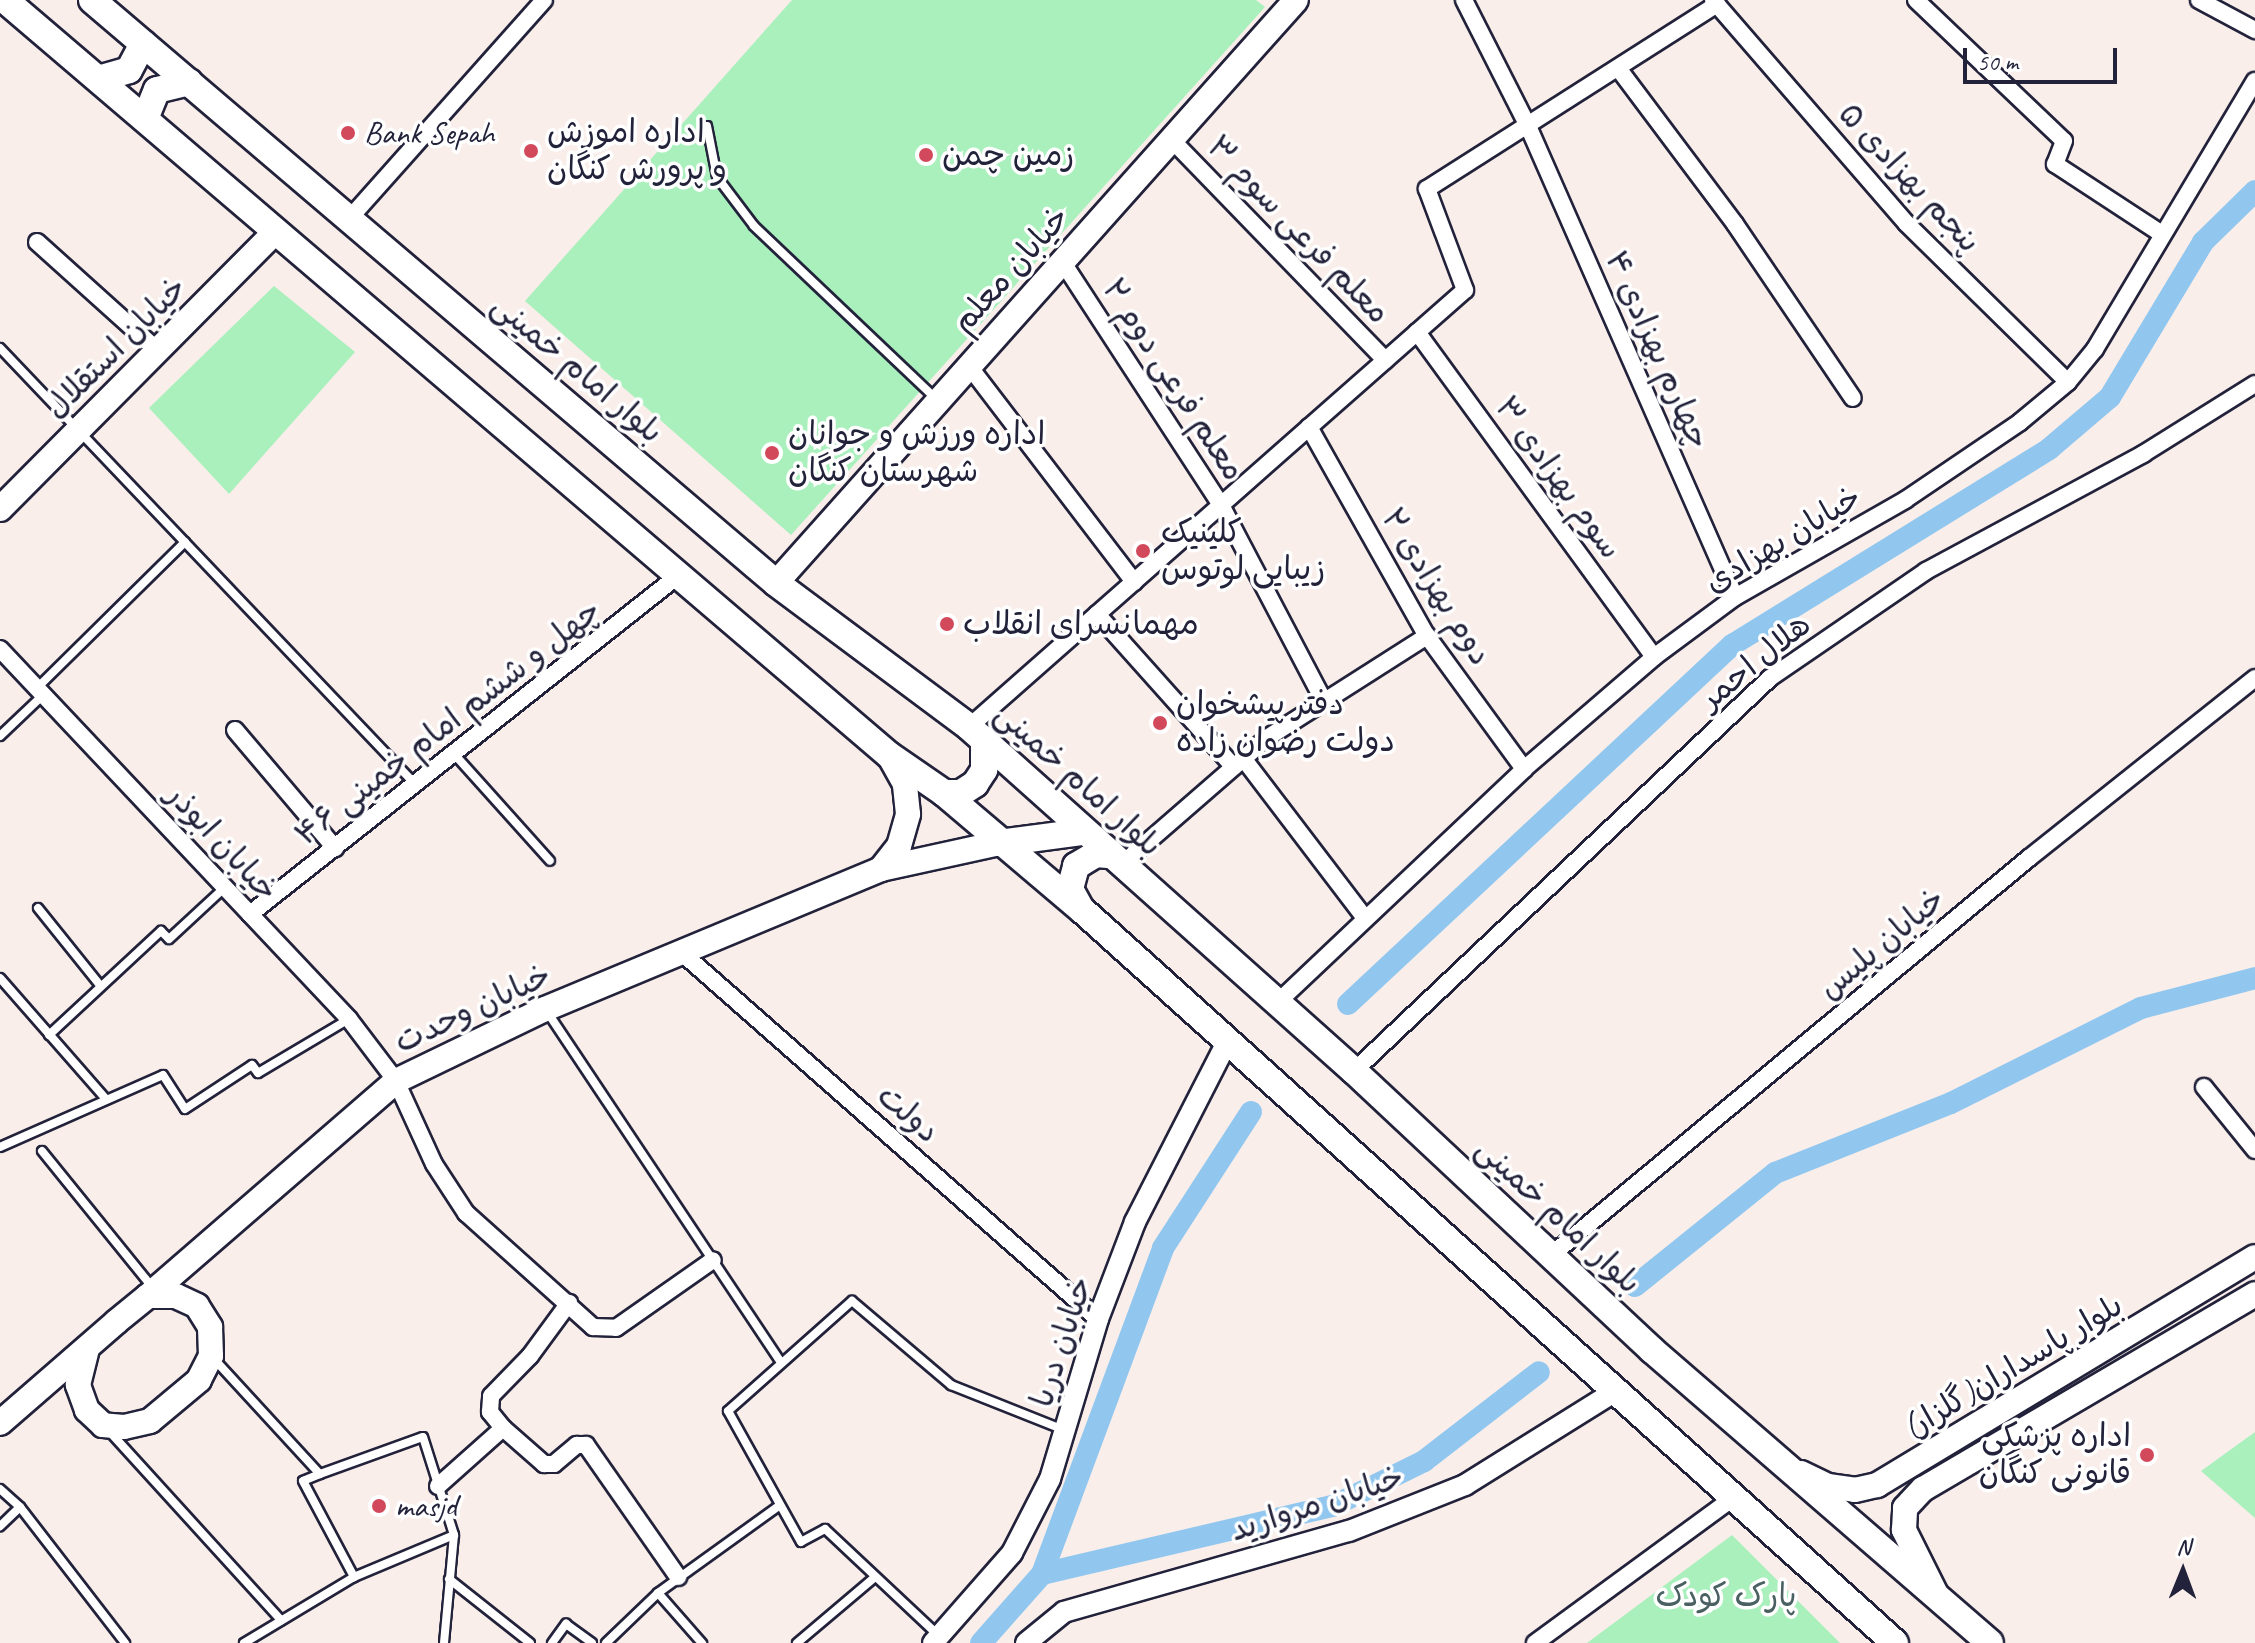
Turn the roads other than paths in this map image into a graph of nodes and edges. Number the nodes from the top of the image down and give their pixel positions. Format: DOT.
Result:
graph roads {
  1 [pos="5,0"];
  2 [pos="92,0"];
  3 [pos="544,0"];
  4 [pos="1296,0"];
  5 [pos="1464,0"];
  6 [pos="1916,0"];
  7 [pos="2199,0"];
  8 [pos="1715,2"];
  9 [pos="2255,30"];
  10 [pos="143,44"];
  11 [pos="1618,68"];
  12 [pos="98,79"];
  13 [pos="2255,81"];
  14 [pos="189,82"];
  15 [pos="145,119"];
  16 [pos="707,126"];
  17 [pos="1528,126"];
  18 [pos="1171,139"];
  19 [pos="349,219"];
  20 [pos="276,231"];
  21 [pos="2162,234"];
  22 [pos="37,242"];
  23 [pos="1062,261"];
  24 [pos="1417,332"];
  25 [pos="0,348"];
  26 [pos="158,351"];
  27 [pos="1385,360"];
  28 [pos="969,366"];
  29 [pos="2068,382"];
  30 [pos="2255,384"];
  31 [pos="1853,398"];
  32 [pos="938,400"];
  33 [pos="1309,427"];
  34 [pos="79,432"];
  35 [pos="1221,505"];
  36 [pos="0,509"];
  37 [pos="185,542"];
  38 [pos="679,575"];
  39 [pos="1134,582"];
  40 [pos="776,583"];
  41 [pos="1735,597"];
  42 [pos="1097,614"];
  43 [pos="1427,636"];
  44 [pos="0,649"];
  45 [pos="1654,657"];
  46 [pos="2255,678"];
  47 [pos="40,691"];
  48 [pos="1324,701"];
  49 [pos="235,730"];
  50 [pos="0,736"];
  51 [pos="976,736"];
  52 [pos="455,755"];
  53 [pos="889,755"];
  54 [pos="1238,763"];
  55 [pos="1524,769"];
  56 [pos="417,785"];
  57 [pos="944,793"];
  58 [pos="1083,832"];
  59 [pos="999,843"];
  60 [pos="335,848"];
  61 [pos="1115,860"];
  62 [pos="550,861"];
  63 [pos="881,869"];
  64 [pos="225,887"];
  65 [pos="38,908"];
  66 [pos="1081,909"];
  67 [pos="250,914"];
  68 [pos="1365,918"];
  69 [pos="681,952"];
  70 [pos="0,978"];
  71 [pos="100,985"];
  72 [pos="1278,1002"];
  73 [pos="545,1009"];
  74 [pos="349,1019"];
  75 [pos="49,1035"];
  76 [pos="1226,1044"];
  77 [pos="1354,1071"];
  78 [pos="396,1081"];
  79 [pos="2204,1087"];
  80 [pos="106,1099"];
  81 [pos="0,1147"];
  82 [pos="2255,1150"];
  83 [pos="42,1151"];
  84 [pos="1549,1257"];
  85 [pos="2255,1257"];
  86 [pos="713,1260"];
  87 [pos="151,1293"];
  88 [pos="2255,1294"];
  89 [pos="569,1303"];
  90 [pos="1098,1319"];
  91 [pos="87,1348"];
  92 [pos="211,1356"];
  93 [pos="780,1361"];
  94 [pos="1614,1392"];
  95 [pos="2026,1397"];
  96 [pos="2044,1421"];
  97 [pos="0,1423"];
  98 [pos="103,1425"];
  99 [pos="503,1428"];
  100 [pos="1065,1430"];
  101 [pos="1795,1470"];
  102 [pos="320,1474"];
  103 [pos="438,1486"];
  104 [pos="0,1489"];
  105 [pos="1733,1498"];
  106 [pos="780,1505"];
  107 [pos="20,1507"];
  108 [pos="0,1526"];
  109 [pos="454,1535"];
  110 [pos="354,1577"];
  111 [pos="678,1577"];
  112 [pos="875,1577"];
  113 [pos="449,1579"];
  114 [pos="658,1593"];
  115 [pos="1936,1594"];
  116 [pos="281,1620"];
  117 [pos="936,1640"];
  118 [pos="125,1643"];
  119 [pos="244,1643"];
  120 [pos="444,1643"];
  121 [pos="530,1643"];
  122 [pos="552,1643"];
  123 [pos="592,1643"];
  124 [pos="606,1643"];
  125 [pos="702,1643"];
  126 [pos="797,1643"];
  127 [pos="1026,1643"];
  128 [pos="1535,1643"];
  129 [pos="1895,1643"];
  130 [pos="1990,1643"];
  1 -- 12 [label="main road"];
  2 -- 10 [label="main road, بلوار امام خمینی"];
  3 -- 19 [label="street"];
  4 -- 18 [label="main road, خیابان معلم"];
  5 -- 17 [label="street, چهارم بهزادی ۴"];
  6 -- 21 [label="street"];
  7 -- 9 [label="street"];
  8 -- 11 [label="street"];
  8 -- 29 [label="street, پنجم بهزادی ۵"];
  10 -- 12 [label="main road"];
  10 -- 14 [label="main road, بلوار امام خمینی"];
  11 -- 17 [label="street"];
  11 -- 31 [label="street"];
  12 -- 15 [label="main road"];
  13 -- 21 [label="street, خیابان بهزادی"];
  14 -- 15 [label="main road"];
  14 -- 19 [label="main road, بلوار امام خمینی"];
  15 -- 20 [label="main road"];
  16 -- 32 [label="lane"];
  17 -- 24 [label="street"];
  17 -- 41 [label="street, چهارم بهزادی ۴"];
  18 -- 23 [label="main road, خیابان معلم"];
  18 -- 27 [label="street, معلم فرعی سوم ۳"];
  19 -- 40 [label="main road, بلوار امام خمینی"];
  20 -- 26 [label="main road, خیابان استقلال"];
  20 -- 38 [label="main road"];
  21 -- 29 [label="street, خیابان بهزادی"];
  22 -- 26 [label="street"];
  23 -- 28 [label="main road, خیابان معلم"];
  23 -- 35 [label="street, معلم فرعی دوم ۲"];
  24 -- 27 [label="street"];
  24 -- 45 [label="street, سوم بهزادی ۳"];
  25 -- 34 [label="lane"];
  26 -- 34 [label="main road, خیابان استقلال"];
  27 -- 33 [label="street"];
  28 -- 32 [label="main road, خیابان معلم"];
  28 -- 39 [label="street"];
  29 -- 41 [label="street, خیابان بهزادی"];
  30 -- 77 [label="street, هلال احمر"];
  32 -- 40 [label="main road, خیابان معلم"];
  33 -- 35 [label="street"];
  33 -- 43 [label="street, دوم بهزادی ۲"];
  34 -- 36 [label="main road, خیابان استقلال"];
  34 -- 37 [label="lane"];
  35 -- 39 [label="street"];
  35 -- 48 [label="street, معلم فرعی دوم ۲"];
  37 -- 47 [label="lane"];
  37 -- 56 [label="lane"];
  38 -- 52 [label="street, چهل و ششم امام خمینی ۴۶"];
  38 -- 53 [label="main road"];
  39 -- 42 [label="street"];
  40 -- 51 [label="main road, بلوار امام خمینی"];
  41 -- 45 [label="street, خیابان بهزادی"];
  42 -- 51 [label="street"];
  42 -- 54 [label="street"];
  43 -- 48 [label="street"];
  43 -- 55 [label="street, دوم بهزادی ۲"];
  44 -- 47 [label="street, خیابان ابوذر"];
  45 -- 55 [label="street, خیابان بهزادی"];
  46 -- 84 [label="street, خیابان پلیس"];
  47 -- 50 [label="lane"];
  47 -- 64 [label="street, خیابان ابوذر"];
  48 -- 54 [label="street"];
  49 -- 60 [label="street"];
  51 -- 57 [label="main road"];
  51 -- 58 [label="main road, بلوار امام خمینی"];
  52 -- 56 [label="street, چهل و ششم امام خمینی ۴۶"];
  52 -- 62 [label="lane"];
  53 -- 57 [label="main road"];
  53 -- 63 [label="main road"];
  54 -- 61 [label="street"];
  54 -- 68 [label="street"];
  55 -- 68 [label="street, خیابان بهزادی"];
  56 -- 60 [label="street, چهل و ششم امام خمینی ۴۶"];
  57 -- 59 [label="main road"];
  58 -- 59 [label="main road"];
  58 -- 61 [label="main road, بلوار امام خمینی"];
  59 -- 63 [label="main road, خیابان وحدت"];
  59 -- 66 [label="main road"];
  60 -- 67 [label="street, چهل و ششم امام خمینی ۴۶"];
  61 -- 66 [label="main road"];
  61 -- 72 [label="main road, بلوار امام خمینی"];
  63 -- 69 [label="main road, خیابان وحدت"];
  64 -- 67 [label="street, خیابان ابوذر"];
  64 -- 71 [label="lane"];
  65 -- 71 [label="lane"];
  66 -- 76 [label="main road"];
  67 -- 74 [label="street, خیابان ابوذر"];
  68 -- 72 [label="street, خیابان بهزادی"];
  69 -- 73 [label="main road, خیابان وحدت"];
  69 -- 90 [label="street, دولت"];
  70 -- 75 [label="lane"];
  71 -- 75 [label="lane"];
  72 -- 77 [label="main road, بلوار امام خمینی"];
  73 -- 78 [label="main road, خیابان وحدت"];
  73 -- 86 [label="lane"];
  74 -- 78 [label="street, خیابان ابوذر"];
  74 -- 80 [label="lane"];
  75 -- 80 [label="lane"];
  76 -- 90 [label="street, خیابان دریا"];
  76 -- 94 [label="main road"];
  77 -- 84 [label="main road, بلوار امام خمینی"];
  78 -- 87 [label="main road, خیابان وحدت"];
  78 -- 89 [label="street, خیابان ابوذر"];
  79 -- 82 [label="street"];
  80 -- 81 [label="lane"];
  83 -- 87 [label="lane"];
  84 -- 101 [label="main road, بلوار امام خمینی"];
  85 -- 95 [label="main road, بلوار پاسداران(گلزار)"];
  86 -- 89 [label="street, خیابان ابوذر"];
  86 -- 93 [label="lane"];
  87 -- 91 [label="main road"];
  87 -- 92 [label="main road"];
  88 -- 96 [label="main road, بلوار پاسداران(گلزار)"];
  89 -- 99 [label="street"];
  90 -- 100 [label="street, خیابان دریا"];
  91 -- 97 [label="main road"];
  91 -- 98 [label="main road"];
  92 -- 98 [label="main road"];
  92 -- 102 [label="lane"];
  93 -- 100 [label="lane"];
  93 -- 106 [label="lane"];
  94 -- 105 [label="main road"];
  94 -- 127 [label="street, خیابان مروارید"];
  95 -- 96 [label="main road"];
  95 -- 101 [label="main road, بلوار پاسداران(گلزار)"];
  96 -- 115 [label="main road, بلوار پاسداران(گلزار)"];
  98 -- 116 [label="lane"];
  99 -- 103 [label="street"];
  99 -- 111 [label="street"];
  100 -- 117 [label="street, خیابان دریا"];
  101 -- 115 [label="main road, بلوار امام خمینی"];
  102 -- 103 [label="lane"];
  102 -- 110 [label="lane"];
  103 -- 109 [label="lane"];
  104 -- 107 [label="lane"];
  105 -- 128 [label="street"];
  105 -- 129 [label="main road"];
  106 -- 111 [label="lane"];
  106 -- 112 [label="lane"];
  107 -- 108 [label="lane"];
  107 -- 118 [label="lane"];
  109 -- 110 [label="lane"];
  109 -- 113 [label="lane"];
  110 -- 116 [label="lane"];
  111 -- 114 [label="lane"];
  112 -- 117 [label="lane"];
  112 -- 126 [label="lane"];
  113 -- 120 [label="lane"];
  113 -- 121 [label="lane"];
  114 -- 124 [label="lane"];
  114 -- 125 [label="lane"];
  115 -- 130 [label="main road, بلوار امام خمینی"];
  116 -- 119 [label="lane"];
  122 -- 123 [label="lane"];
}
